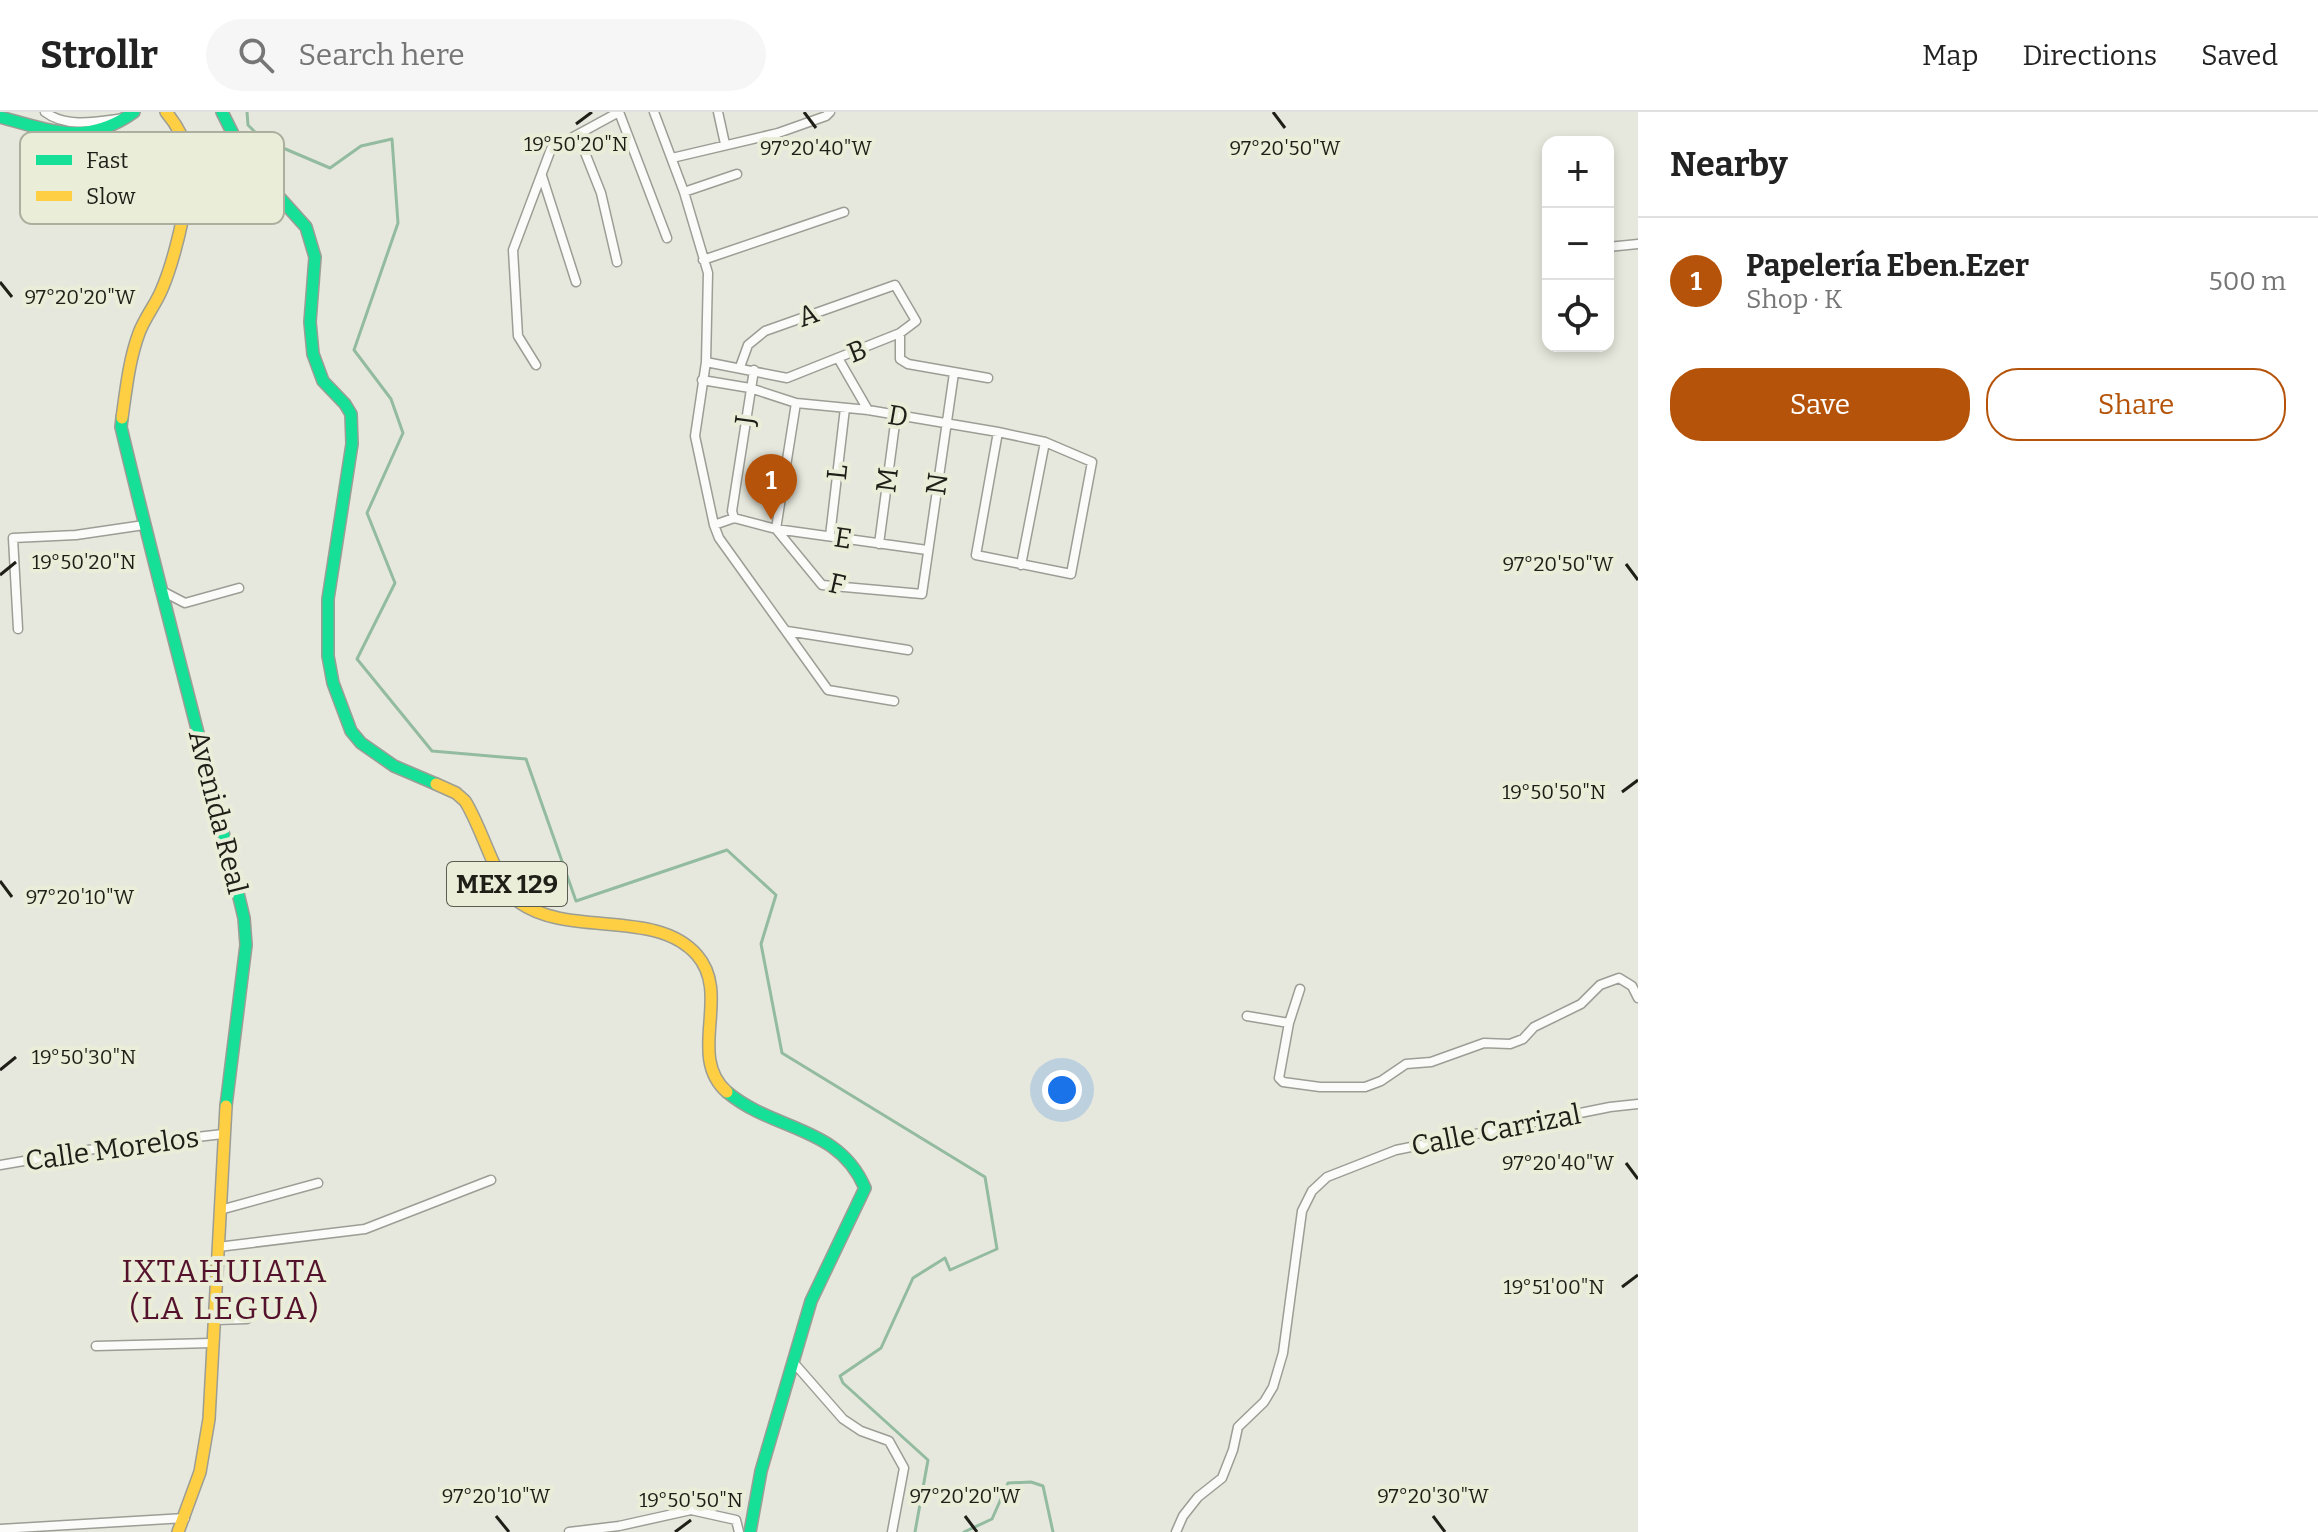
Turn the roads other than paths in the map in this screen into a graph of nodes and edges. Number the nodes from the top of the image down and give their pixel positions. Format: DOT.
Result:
graph roads {
  1 [pos="45,112"];
  2 [pos="166,112"];
  3 [pos="222,112"];
  4 [pos="619,112"];
  5 [pos="654,112"];
  6 [pos="718,112"];
  7 [pos="830,112"];
  8 [pos="131,115"];
  9 [pos="0,117"];
  10 [pos="58,132"];
  11 [pos="93,132"];
  12 [pos="180,132"];
  13 [pos="228,132"];
  14 [pos="578,135"];
  15 [pos="725,144"];
  16 [pos="672,158"];
  17 [pos="737,174"];
  18 [pos="542,176"];
  19 [pos="684,192"];
  20 [pos="284,203"];
  21 [pos="844,212"];
  22 [pos="181,224"];
  23 [pos="667,238"];
  24 [pos="1638,244"];
  25 [pos="1614,246"];
  26 [pos="703,260"];
  27 [pos="617,262"];
  28 [pos="576,282"];
  29 [pos="895,285"];
  30 [pos="900,333"];
  31 [pos="838,358"];
  32 [pos="706,362"];
  33 [pos="536,365"];
  34 [pos="740,367"];
  35 [pos="754,370"];
  36 [pos="954,373"];
  37 [pos="988,378"];
  38 [pos="702,380"];
  39 [pos="750,388"];
  40 [pos="796,403"];
  41 [pos="845,408"];
  42 [pos="868,410"];
  43 [pos="896,416"];
  44 [pos="946,424"];
  45 [pos="998,432"];
  46 [pos="1045,442"];
  47 [pos="734,518"];
  48 [pos="144,525"];
  49 [pos="714,525"];
  50 [pos="776,529"];
  51 [pos="830,536"];
  52 [pos="879,544"];
  53 [pos="927,550"];
  54 [pos="1021,565"];
  55 [pos="239,588"];
  56 [pos="160,590"];
  57 [pos="922,594"];
  58 [pos="18,629"];
  59 [pos="787,631"];
  60 [pos="908,650"];
  61 [pos="894,701"];
  62 [pos="1300,989"];
  63 [pos="1638,998"];
  64 [pos="1247,1016"];
  65 [pos="1289,1023"];
  66 [pos="1638,1104"];
  67 [pos="223,1134"];
  68 [pos="0,1165"];
  69 [pos="491,1180"];
  70 [pos="318,1183"];
  71 [pos="220,1210"];
  72 [pos="218,1247"];
  73 [pos="247,1319"];
  74 [pos="214,1320"];
  75 [pos="211,1343"];
  76 [pos="96,1346"];
  77 [pos="794,1363"];
  78 [pos="185,1518"];
  79 [pos="0,1529"];
  80 [pos="178,1532"];
  81 [pos="569,1532"];
  82 [pos="739,1532"];
  83 [pos="750,1532"];
  84 [pos="892,1532"];
  85 [pos="1176,1532"];
  1 -- 8 [label="street"];
  2 -- 12 [label="main road, Avenida Real"];
  3 -- 13 [label="main road, MEX 129"];
  4 -- 14 [label="street"];
  4 -- 23 [label="street"];
  5 -- 16 [label="street"];
  6 -- 15 [label="street"];
  7 -- 15 [label="street"];
  8 -- 11 [label="main road"];
  9 -- 10 [label="main road"];
  14 -- 18 [label="street"];
  14 -- 27 [label="street"];
  15 -- 16 [label="street"];
  16 -- 19 [label="street"];
  17 -- 19 [label="street"];
  18 -- 28 [label="street"];
  18 -- 33 [label="street"];
  19 -- 26 [label="street"];
  20 -- 77 [label="main road, MEX 129"];
  21 -- 26 [label="street"];
  22 -- 48 [label="main road, Avenida Real"];
  24 -- 25 [label="street"];
  26 -- 32 [label="street"];
  29 -- 30 [label="street, B"];
  29 -- 34 [label="street, A"];
  30 -- 31 [label="street, B"];
  30 -- 36 [label="street"];
  31 -- 35 [label="street, B"];
  31 -- 42 [label="street"];
  32 -- 34 [label="street"];
  32 -- 38 [label="street"];
  34 -- 35 [label="street"];
  35 -- 39 [label="street, J"];
  36 -- 37 [label="street"];
  36 -- 44 [label="street, N"];
  38 -- 39 [label="street, D"];
  38 -- 49 [label="street"];
  39 -- 40 [label="street, D"];
  39 -- 47 [label="street, J"];
  40 -- 41 [label="street, D"];
  40 -- 50 [label="street"];
  41 -- 42 [label="street, D"];
  41 -- 51 [label="street, L"];
  42 -- 43 [label="street, D"];
  43 -- 44 [label="street, D"];
  43 -- 52 [label="street, M"];
  44 -- 45 [label="street, D"];
  44 -- 53 [label="street, N"];
  45 -- 46 [label="street, D"];
  45 -- 54 [label="street"];
  46 -- 54 [label="street"];
  46 -- 54 [label="street, D"];
  47 -- 49 [label="street"];
  47 -- 50 [label="street, E"];
  48 -- 56 [label="main road, Avenida Real"];
  48 -- 58 [label="street"];
  49 -- 59 [label="street"];
  50 -- 51 [label="street, E"];
  50 -- 57 [label="street, F"];
  51 -- 52 [label="street, E"];
  52 -- 53 [label="street, E"];
  53 -- 57 [label="street, N"];
  55 -- 56 [label="street"];
  56 -- 67 [label="main road, Avenida Real"];
  59 -- 60 [label="street"];
  59 -- 61 [label="street"];
  62 -- 65 [label="street"];
  63 -- 65 [label="street"];
  64 -- 65 [label="street"];
  66 -- 85 [label="street, Calle Carrizal"];
  67 -- 68 [label="street, Calle Morelos"];
  67 -- 71 [label="main road, Avenida Real"];
  69 -- 72 [label="street"];
  70 -- 71 [label="street"];
  71 -- 72 [label="main road, Avenida Real"];
  72 -- 74 [label="main road, Avenida Real"];
  73 -- 74 [label="street"];
  74 -- 75 [label="main road, Avenida Real"];
  75 -- 76 [label="street"];
  75 -- 78 [label="main road, Avenida Real"];
  77 -- 83 [label="main road, MEX 129"];
  77 -- 84 [label="street"];
  78 -- 79 [label="street"];
  78 -- 80 [label="main road, Avenida Real"];
  81 -- 82 [label="street"];
}
